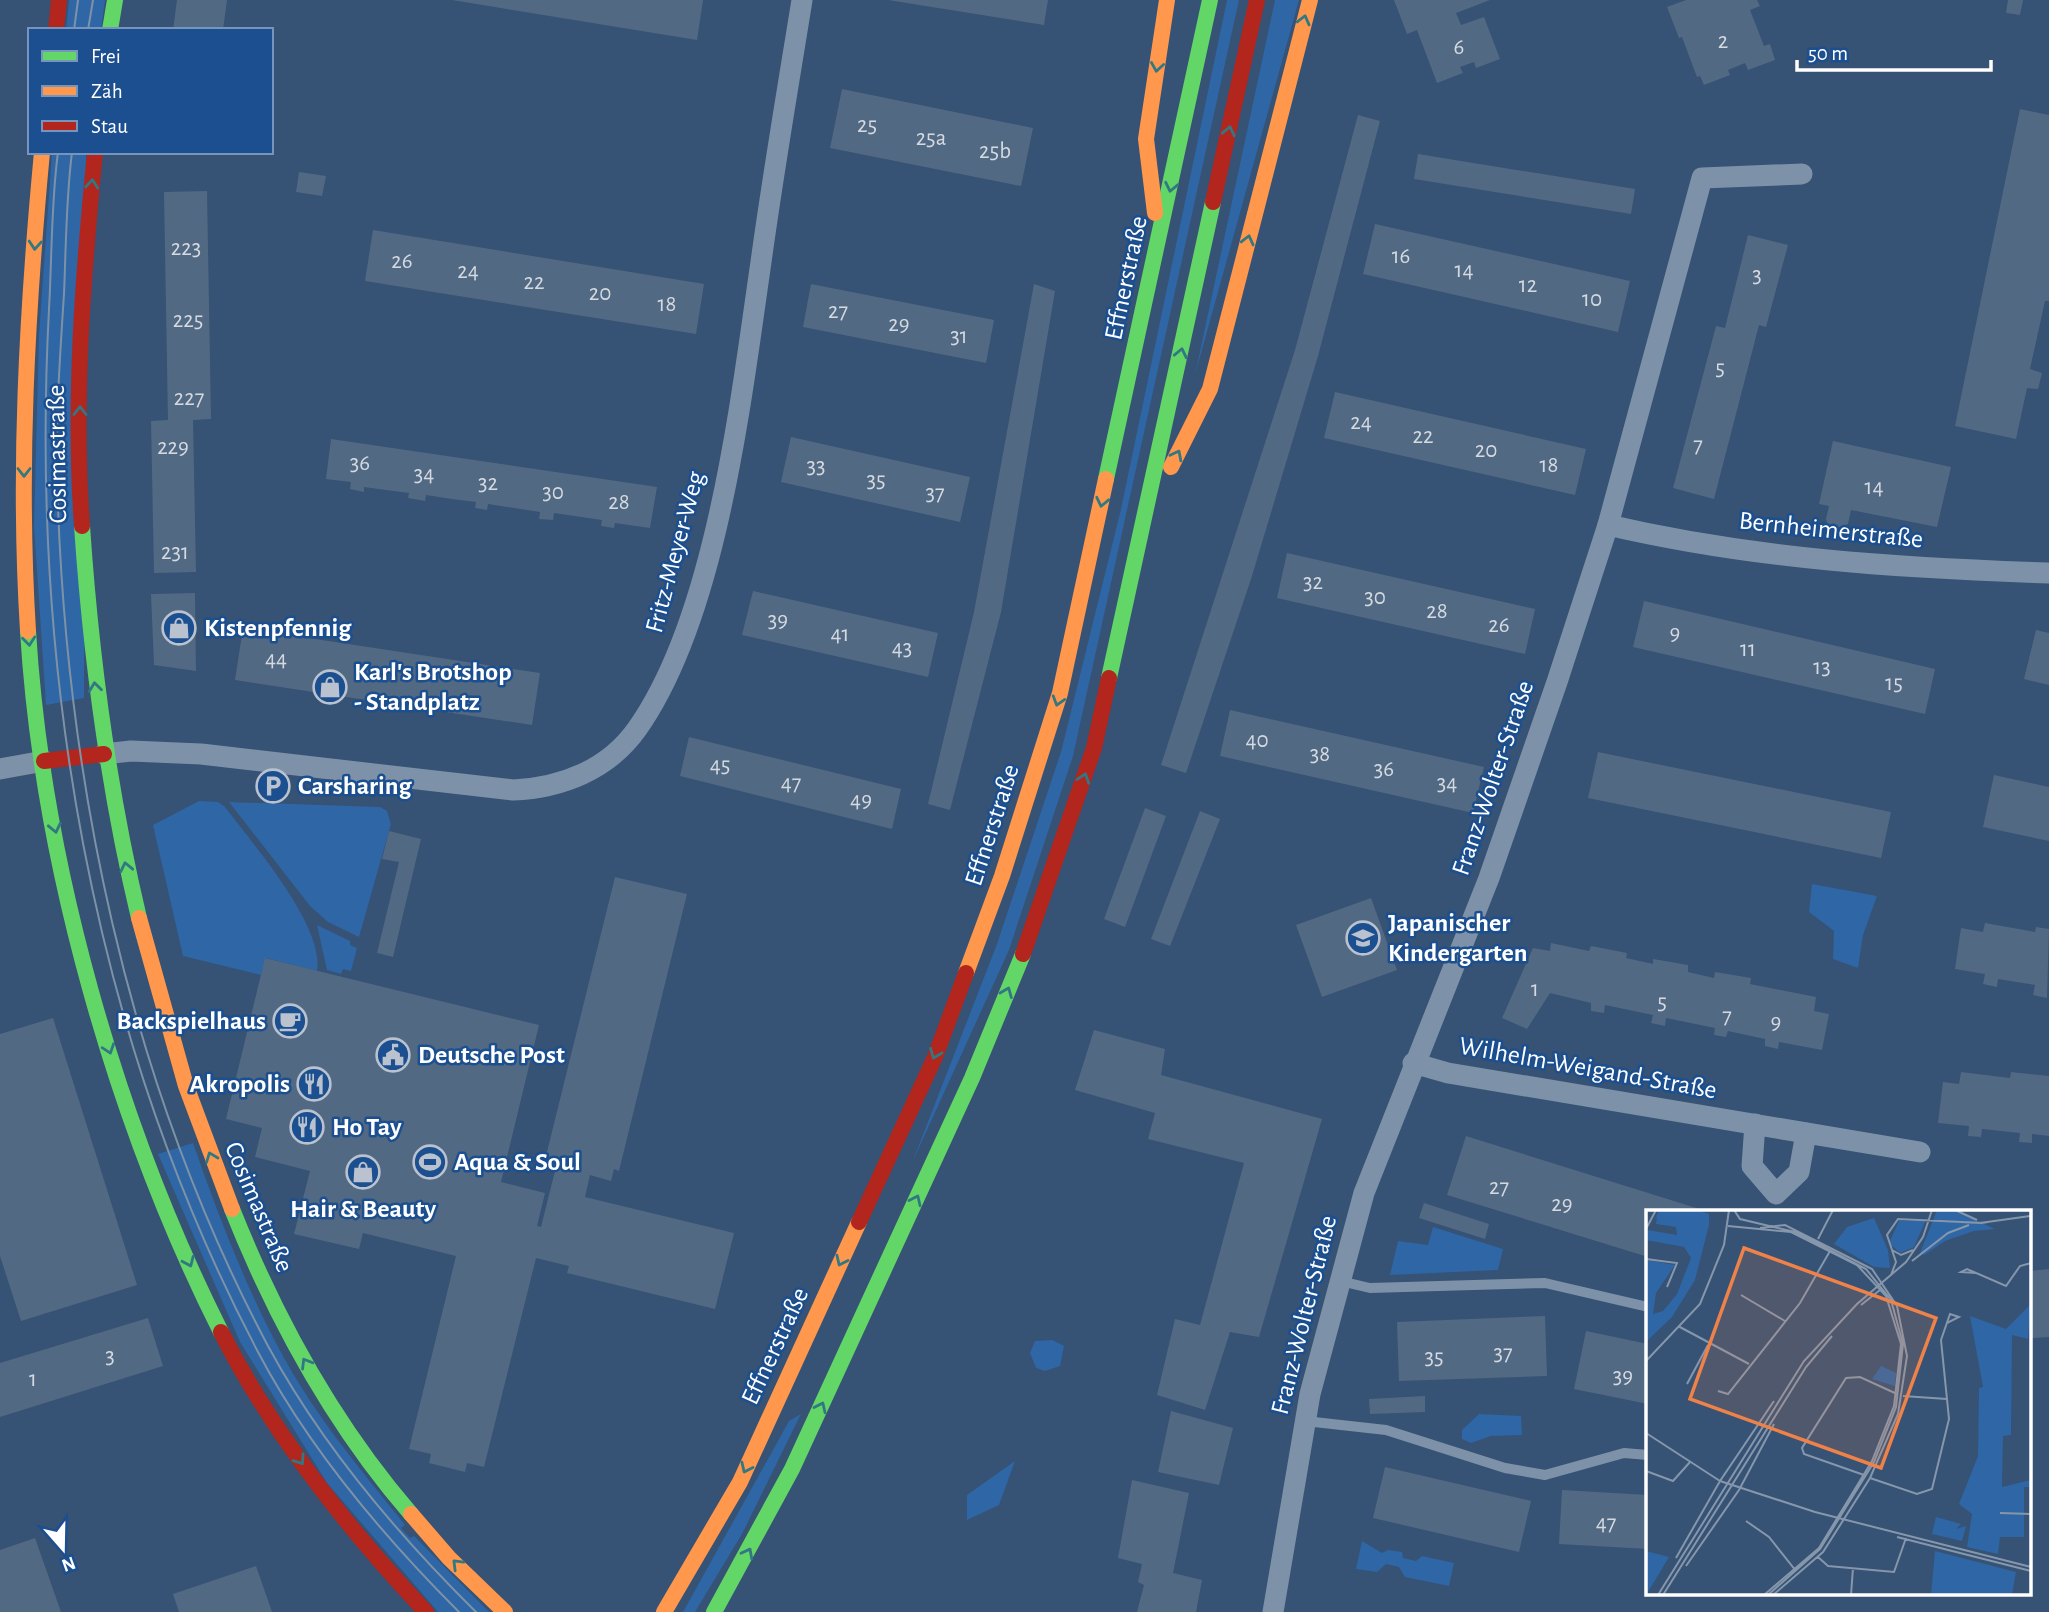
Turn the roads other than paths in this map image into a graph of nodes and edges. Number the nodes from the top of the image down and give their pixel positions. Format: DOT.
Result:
graph roads {
  1 [pos="59,0"];
  2 [pos="116,0"];
  3 [pos="802,0"];
  4 [pos="1167,0"];
  5 [pos="1210,0"];
  6 [pos="1257,0"];
  7 [pos="1310,0"];
  8 [pos="56,28"];
  9 [pos="110,28"];
  10 [pos="42,154"];
  11 [pos="95,154"];
  12 [pos="1802,174"];
  13 [pos="1158,244"];
  14 [pos="1146,516"];
  15 [pos="1608,525"];
  16 [pos="2049,573"];
  17 [pos="104,754"];
  18 [pos="44,761"];
  19 [pos="0,769"];
  20 [pos="1413,1063"];
  21 [pos="1755,1124"];
  22 [pos="1806,1133"];
  23 [pos="1920,1152"];
  24 [pos="1338,1280"];
  25 [pos="1646,1307"];
  26 [pos="1305,1421"];
  27 [pos="1646,1455"];
  28 [pos="426,1612"];
  29 [pos="505,1612"];
  30 [pos="664,1612"];
  31 [pos="714,1612"];
  32 [pos="1273,1612"];
  1 -- 8 [label="main road"];
  2 -- 9 [label="main road"];
  3 -- 17 [label="street, Fritz-Meyer-Weg"];
  4 -- 13 [label="main road, one-way"];
  5 -- 13 [label="main road, Effnerstraße, one-way"];
  14 -- 6 [label="main road, one-way"];
  14 -- 7 [label="main road, one-way"];
  10 -- 18 [label="main road, Cosimastraße, one-way"];
  17 -- 11 [label="main road, Cosimastraße, one-way"];
  12 -- 15 [label="street, Franz-Wolter-Straße"];
  13 -- 30 [label="main road, Effnerstraße, one-way"];
  31 -- 14 [label="main road, one-way"];
  15 -- 16 [label="street, Bernheimerstraße"];
  15 -- 20 [label="street, Franz-Wolter-Straße"];
  17 -- 18 [label="main road"];
  29 -- 17 [label="main road, Cosimastraße, one-way"];
  18 -- 19 [label="street"];
  18 -- 28 [label="main road, Cosimastraße, one-way"];
  20 -- 21 [label="street, Wilhelm-Weigand-Straße"];
  20 -- 24 [label="street, Franz-Wolter-Straße"];
  21 -- 22 [label="street, Wilhelm-Weigand-Straße"];
  21 -- 22 [label="street"];
  22 -- 23 [label="street, Wilhelm-Weigand-Straße"];
  24 -- 25 [label="lane"];
  24 -- 26 [label="street, Franz-Wolter-Straße"];
  26 -- 27 [label="lane"];
  26 -- 32 [label="street, Franz-Wolter-Straße"];
}
